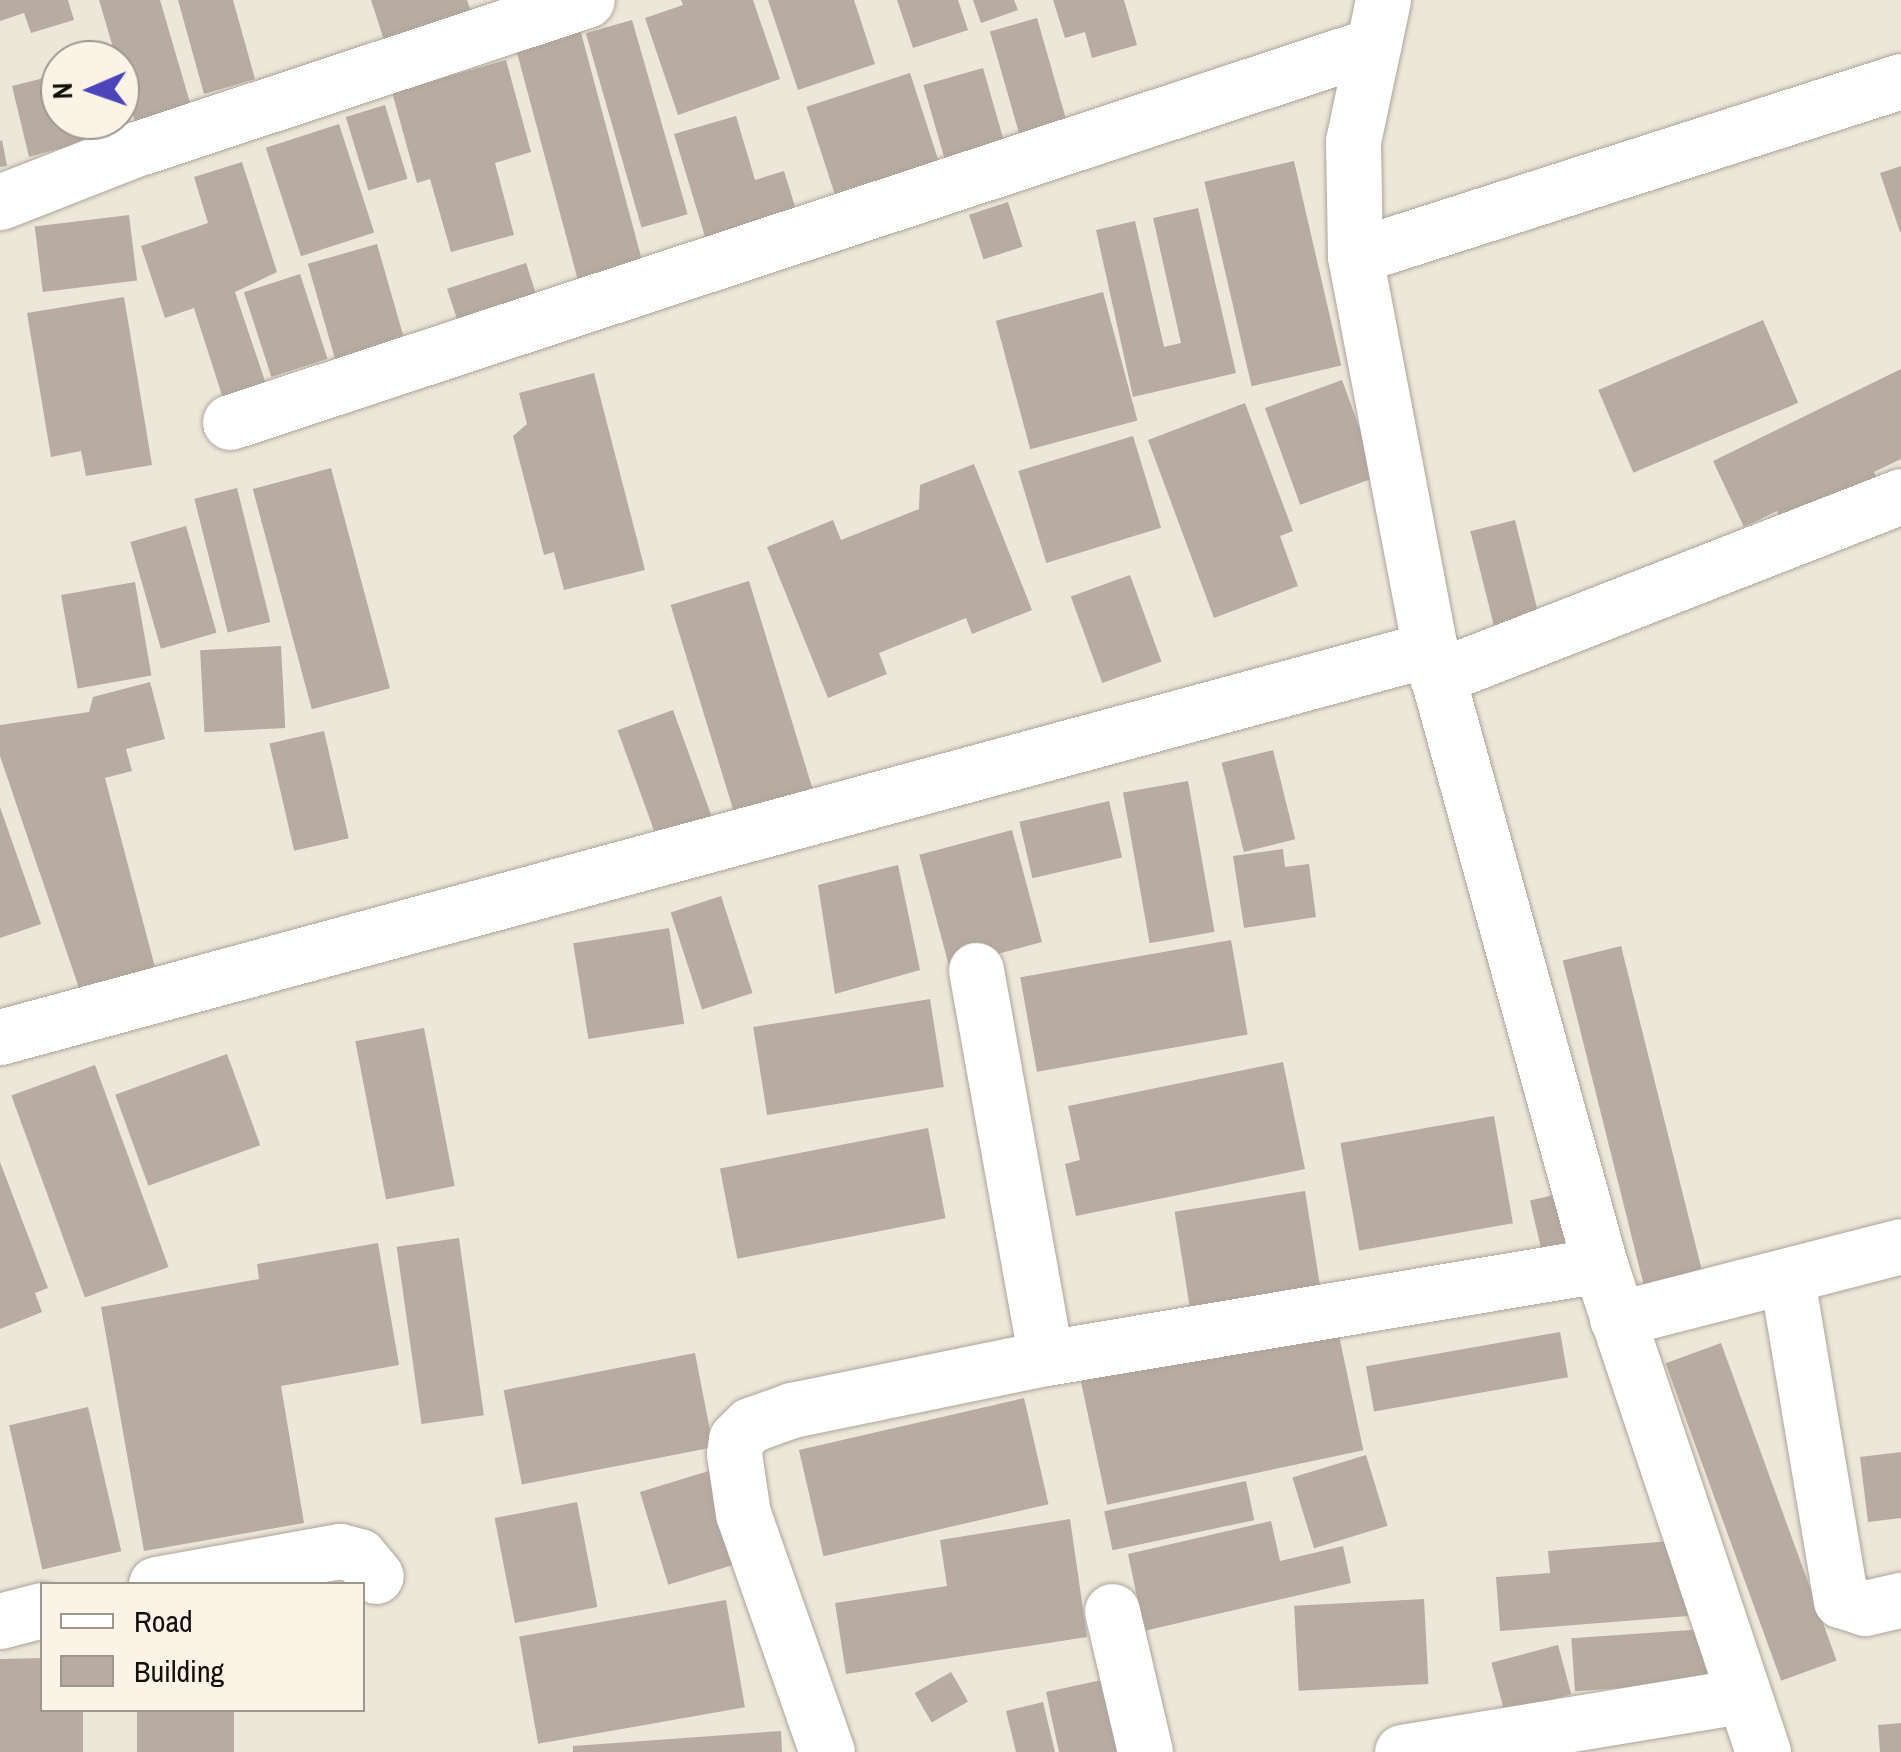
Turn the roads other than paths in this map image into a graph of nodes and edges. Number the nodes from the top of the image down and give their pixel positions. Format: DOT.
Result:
graph roads {
  1 [pos="587,0"];
  2 [pos="1378,23"];
  3 [pos="1901,81"];
  4 [pos="0,202"];
  5 [pos="1356,256"];
  6 [pos="230,422"];
  7 [pos="1901,496"];
  8 [pos="1434,663"];
  9 [pos="976,970"];
  10 [pos="0,1036"];
  11 [pos="1901,1246"];
  12 [pos="1600,1266"];
  13 [pos="1787,1280"];
  14 [pos="1617,1319"];
  15 [pos="1046,1358"];
  16 [pos="376,1576"];
  17 [pos="167,1582"];
  18 [pos="1901,1600"];
  19 [pos="1112,1610"];
  20 [pos="40,1611"];
  21 [pos="0,1621"];
  22 [pos="1741,1696"];
  23 [pos="827,1752"];
  24 [pos="1145,1752"];
  25 [pos="1402,1752"];
  26 [pos="1763,1752"];
  1 -- 4 [label="street"];
  2 -- 5 [label="street"];
  2 -- 6 [label="street"];
  3 -- 5 [label="street"];
  5 -- 8 [label="street"];
  7 -- 8 [label="street"];
  8 -- 10 [label="street"];
  8 -- 12 [label="street"];
  9 -- 15 [label="street"];
  11 -- 13 [label="street"];
  12 -- 14 [label="street"];
  12 -- 15 [label="street"];
  13 -- 14 [label="street"];
  13 -- 18 [label="street"];
  14 -- 22 [label="street"];
  15 -- 23 [label="street"];
  16 -- 17 [label="street"];
  19 -- 24 [label="street"];
  20 -- 21 [label="street"];
  22 -- 25 [label="street"];
  22 -- 26 [label="street"];
}
